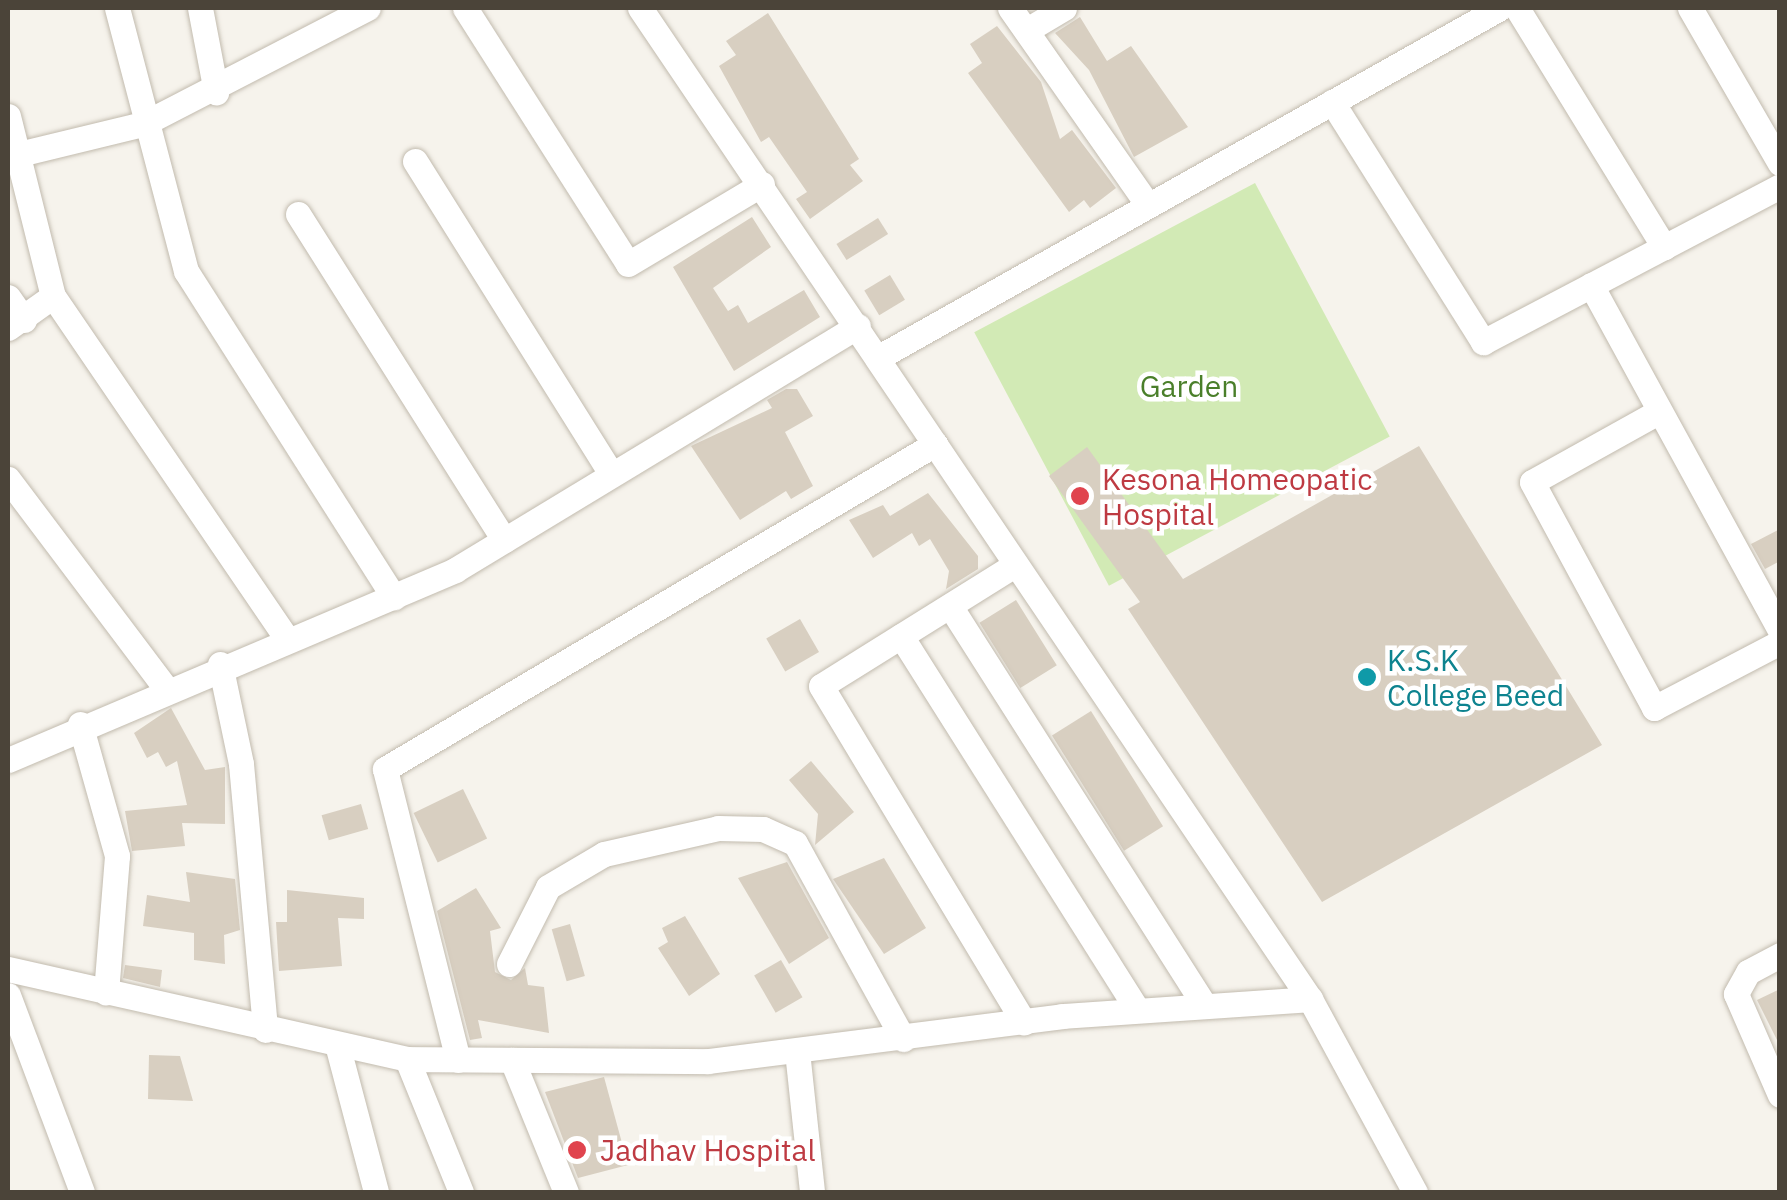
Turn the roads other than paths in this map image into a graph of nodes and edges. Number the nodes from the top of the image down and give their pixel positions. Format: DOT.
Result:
graph roads {
  1 [pos="116,8"];
  2 [pos="200,8"];
  3 [pos="368,8"];
  4 [pos="465,8"];
  5 [pos="640,8"];
  6 [pos="1010,8"];
  7 [pos="1064,8"];
  8 [pos="1500,8"];
  9 [pos="1517,8"];
  10 [pos="1699,9"];
  11 [pos="1027,30"];
  12 [pos="216,92"];
  13 [pos="1332,102"];
  14 [pos="8,116"];
  15 [pos="143,124"];
  16 [pos="14,155"];
  17 [pos="414,161"];
  18 [pos="1780,163"];
  19 [pos="762,184"];
  20 [pos="1780,186"];
  21 [pos="1148,206"];
  22 [pos="298,214"];
  23 [pos="1664,247"];
  24 [pos="1591,285"];
  25 [pos="8,296"];
  26 [pos="53,296"];
  27 [pos="16,324"];
  28 [pos="858,326"];
  29 [pos="878,357"];
  30 [pos="1658,412"];
  31 [pos="935,444"];
  32 [pos="611,474"];
  33 [pos="8,479"];
  34 [pos="504,540"];
  35 [pos="1014,566"];
  36 [pos="394,597"];
  37 [pos="950,606"];
  38 [pos="1780,630"];
  39 [pos="901,636"];
  40 [pos="288,640"];
  41 [pos="1780,642"];
  42 [pos="220,664"];
  43 [pos="166,689"];
  44 [pos="80,724"];
  45 [pos="8,760"];
  46 [pos="1780,955"];
  47 [pos="509,964"];
  48 [pos="8,969"];
  49 [pos="106,993"];
  50 [pos="8,996"];
  51 [pos="1310,999"];
  52 [pos="1205,1006"];
  53 [pos="1136,1010"];
  54 [pos="1024,1022"];
  55 [pos="264,1030"];
  56 [pos="903,1039"];
  57 [pos="338,1048"];
  58 [pos="797,1051"];
  59 [pos="407,1059"];
  60 [pos="458,1060"];
  61 [pos="512,1060"];
  62 [pos="1780,1095"];
  63 [pos="82,1192"];
  64 [pos="376,1192"];
  65 [pos="461,1192"];
  66 [pos="566,1192"];
  67 [pos="812,1192"];
  68 [pos="1414,1192"];
  1 -- 15 [label="street"];
  2 -- 12 [label="street"];
  3 -- 12 [label="street"];
  4 -- 19 [label="street"];
  5 -- 19 [label="street"];
  6 -- 11 [label="street"];
  7 -- 11 [label="street"];
  8 -- 13 [label="street"];
  9 -- 23 [label="street"];
  10 -- 18 [label="street"];
  11 -- 21 [label="street"];
  12 -- 15 [label="street"];
  13 -- 21 [label="street"];
  13 -- 24 [label="street"];
  14 -- 16 [label="street"];
  15 -- 16 [label="street"];
  15 -- 36 [label="street"];
  16 -- 26 [label="street"];
  17 -- 32 [label="street"];
  19 -- 28 [label="street"];
  20 -- 23 [label="street"];
  21 -- 29 [label="street"];
  22 -- 34 [label="street"];
  23 -- 24 [label="street"];
  24 -- 30 [label="street"];
  25 -- 27 [label="street"];
  26 -- 27 [label="street"];
  26 -- 40 [label="street"];
  28 -- 29 [label="street"];
  28 -- 32 [label="street"];
  29 -- 31 [label="street"];
  30 -- 38 [label="street"];
  30 -- 41 [label="street"];
  31 -- 35 [label="street"];
  31 -- 60 [label="street"];
  32 -- 34 [label="street"];
  33 -- 43 [label="street"];
  34 -- 36 [label="street"];
  35 -- 37 [label="street"];
  35 -- 51 [label="street"];
  36 -- 40 [label="street"];
  37 -- 39 [label="street"];
  37 -- 52 [label="street"];
  39 -- 53 [label="street"];
  39 -- 54 [label="street"];
  40 -- 42 [label="street"];
  42 -- 43 [label="street"];
  42 -- 55 [label="street"];
  43 -- 44 [label="street"];
  44 -- 45 [label="street"];
  44 -- 49 [label="street"];
  46 -- 62 [label="street"];
  47 -- 56 [label="street"];
  48 -- 49 [label="street"];
  49 -- 55 [label="street"];
  50 -- 63 [label="street"];
  51 -- 52 [label="street"];
  51 -- 68 [label="street"];
  52 -- 53 [label="street"];
  53 -- 54 [label="street"];
  54 -- 56 [label="street"];
  55 -- 57 [label="street"];
  56 -- 58 [label="street"];
  57 -- 59 [label="street"];
  57 -- 64 [label="street"];
  58 -- 61 [label="street"];
  58 -- 67 [label="street"];
  59 -- 60 [label="street"];
  59 -- 65 [label="street"];
  60 -- 61 [label="street"];
  61 -- 66 [label="street"];
}
